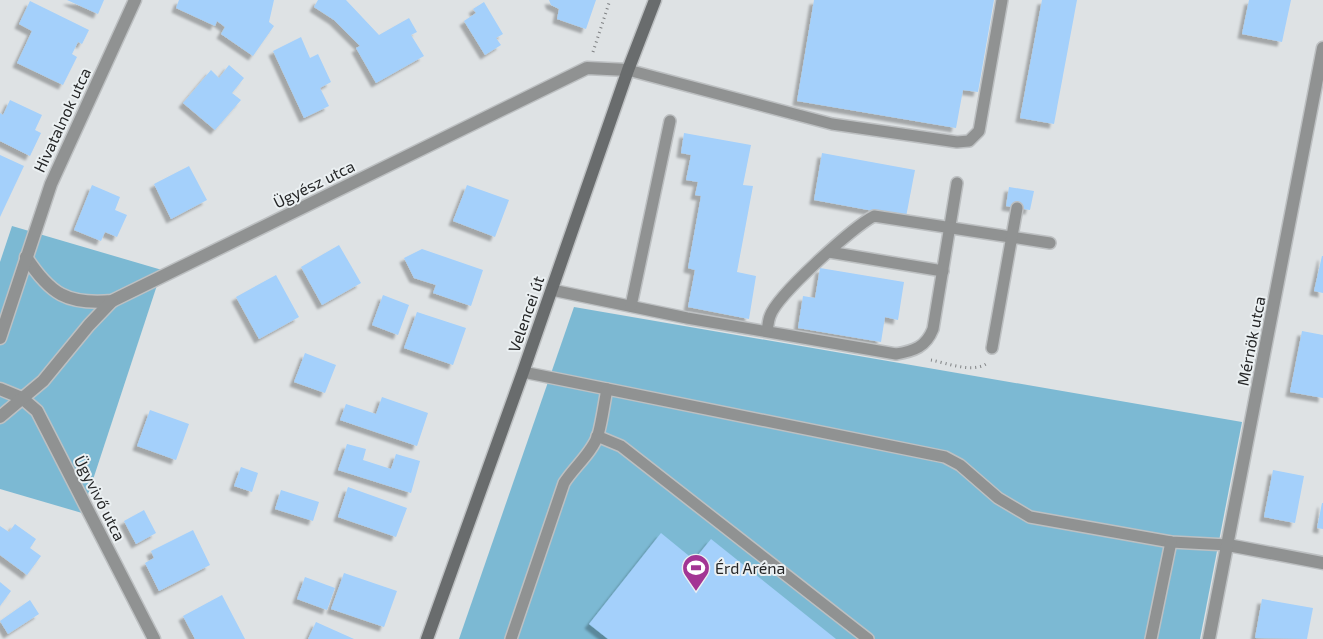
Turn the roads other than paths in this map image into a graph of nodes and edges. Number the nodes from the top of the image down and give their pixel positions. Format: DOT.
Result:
graph roads {
  1 [pos="135,0"];
  2 [pos="655,0"];
  3 [pos="1002,0"];
  4 [pos="1323,48"];
  5 [pos="628,70"];
  6 [pos="670,121"];
  7 [pos="957,183"];
  8 [pos="1017,208"];
  9 [pos="950,228"];
  10 [pos="1012,237"];
  11 [pos="1050,243"];
  12 [pos="829,252"];
  13 [pos="26,257"];
  14 [pos="943,271"];
  15 [pos="552,290"];
  16 [pos="112,301"];
  17 [pos="630,306"];
  18 [pos="767,332"];
  19 [pos="0,338"];
  20 [pos="992,348"];
  21 [pos="523,372"];
  22 [pos="0,389"];
  23 [pos="607,389"];
  24 [pos="22,398"];
  25 [pos="0,417"];
  26 [pos="597,436"];
  27 [pos="1171,542"];
  28 [pos="1228,546"];
  29 [pos="1323,563"];
  30 [pos="154,639"];
  31 [pos="427,639"];
  32 [pos="511,639"];
  33 [pos="868,639"];
  34 [pos="1150,639"];
  35 [pos="1209,639"];
  1 -- 13 [label="street, Hivatalnok utca"];
  2 -- 5 [label="main road, Velencei út"];
  3 -- 5 [label="lane"];
  4 -- 28 [label="street, Mérnök utca"];
  5 -- 15 [label="main road, Velencei út"];
  5 -- 16 [label="street, Ügyész utca"];
  6 -- 17 [label="lane"];
  7 -- 9 [label="lane"];
  8 -- 10 [label="lane"];
  9 -- 10 [label="lane"];
  9 -- 12 [label="lane"];
  9 -- 14 [label="lane"];
  10 -- 11 [label="lane"];
  10 -- 20 [label="lane"];
  12 -- 14 [label="lane"];
  12 -- 18 [label="lane"];
  13 -- 16 [label="street, Ügyész utca"];
  13 -- 19 [label="street, Hivatalnok utca"];
  14 -- 18 [label="lane"];
  15 -- 17 [label="lane"];
  15 -- 21 [label="main road, Velencei út"];
  16 -- 24 [label="street"];
  17 -- 18 [label="lane"];
  21 -- 23 [label="lane"];
  21 -- 31 [label="main road, Velencei út"];
  22 -- 24 [label="street, Ügyvivő utca"];
  23 -- 26 [label="lane"];
  23 -- 27 [label="lane"];
  24 -- 25 [label="street"];
  24 -- 30 [label="street, Ügyvivő utca"];
  26 -- 32 [label="lane"];
  26 -- 33 [label="lane"];
  27 -- 28 [label="lane"];
  27 -- 34 [label="lane"];
  28 -- 29 [label="street"];
  28 -- 35 [label="street, Mérnök utca"];
}
